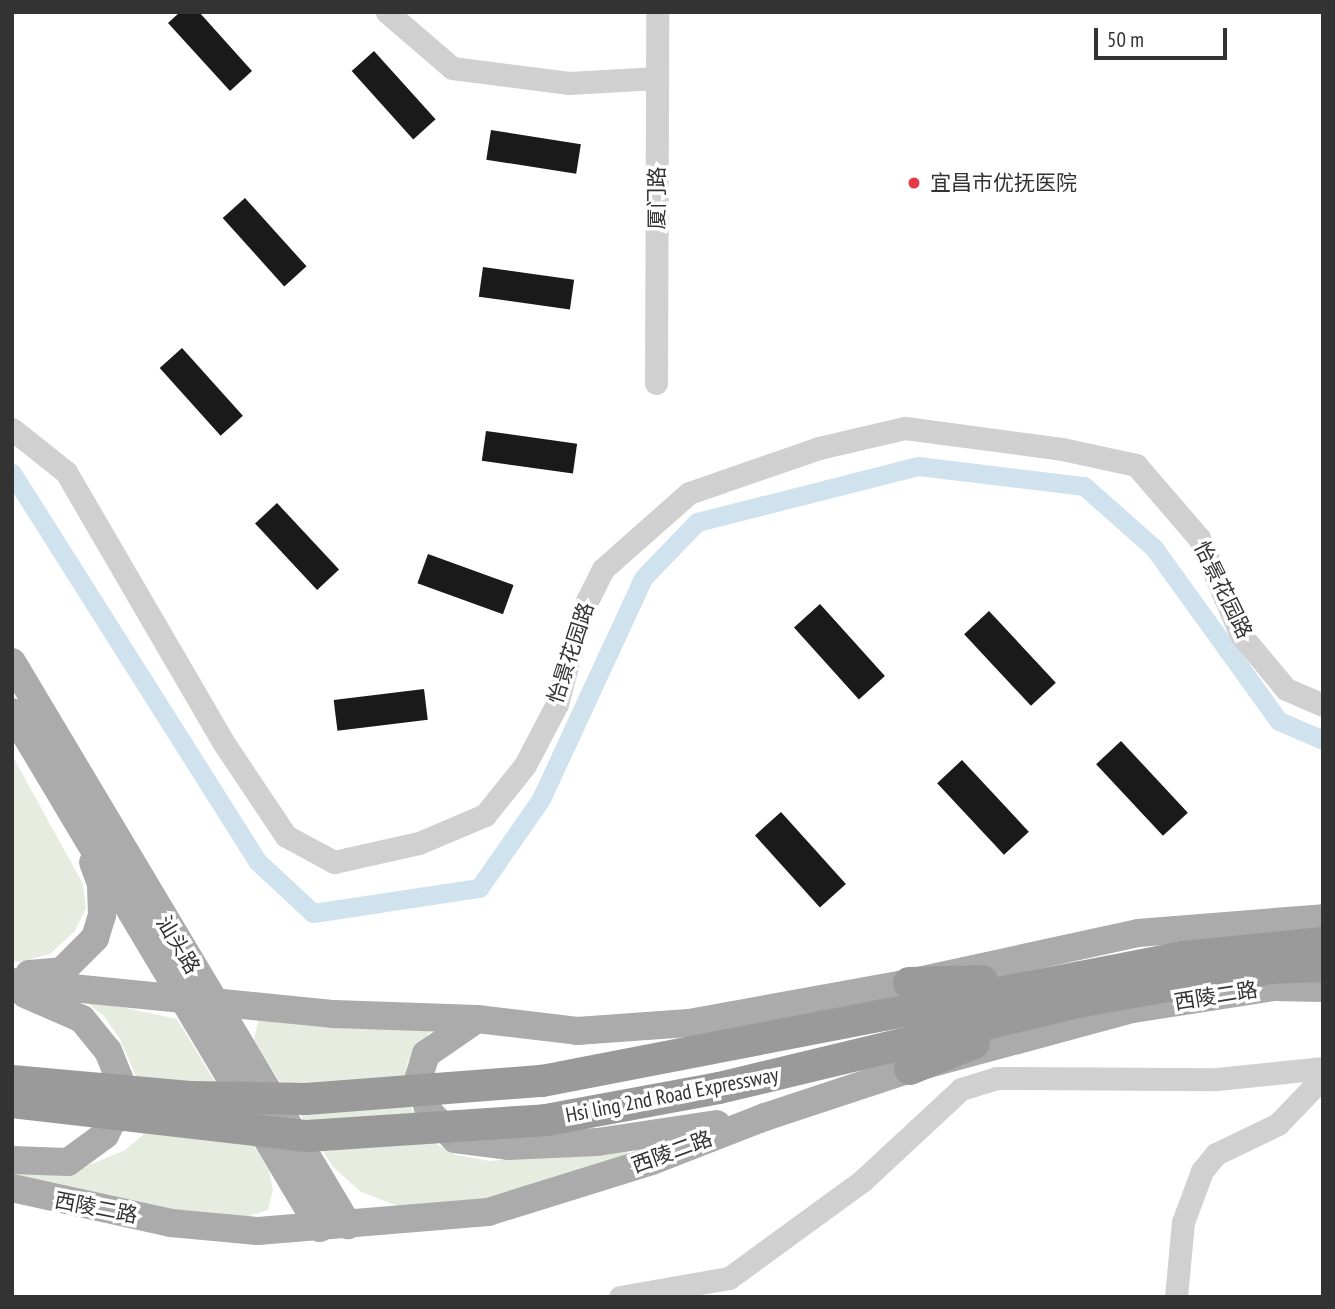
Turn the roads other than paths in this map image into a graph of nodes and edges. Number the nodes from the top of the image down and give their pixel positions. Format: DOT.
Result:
graph roads {
  1 [pos="387,12"];
  2 [pos="657,12"];
  3 [pos="657,78"];
  4 [pos="656,383"];
  5 [pos="12,429"];
  6 [pos="12,662"];
  7 [pos="1323,705"];
  8 [pos="12,712"];
  9 [pos="77,820"];
  10 [pos="1323,918"];
  11 [pos="1323,943"];
  12 [pos="1323,966"];
  13 [pos="12,976"];
  14 [pos="12,982"];
  15 [pos="909,983"];
  16 [pos="1323,988"];
  17 [pos="12,989"];
  18 [pos="1072,991"];
  19 [pos="198,999"];
  20 [pos="477,1019"];
  21 [pos="1323,1068"];
  22 [pos="910,1069"];
  23 [pos="1323,1077"];
  24 [pos="32,1091"];
  25 [pos="12,1102"];
  26 [pos="765,1117"];
  27 [pos="12,1160"];
  28 [pos="12,1188"];
  29 [pos="334,1226"];
  30 [pos="620,1297"];
  31 [pos="1176,1297"];
  1 -- 3 [label="street"];
  2 -- 3 [label="street, 厦门路"];
  3 -- 4 [label="street, 厦门路"];
  5 -- 7 [label="street, 怡景花园路"];
  6 -- 19 [label="main road, 汕头路"];
  8 -- 9 [label="main road, 汕头路"];
  9 -- 13 [label="main road"];
  9 -- 19 [label="main road, 汕头路"];
  10 -- 15 [label="main road"];
  11 -- 18 [label="highway, Hsi ling 2nd Road Expressway"];
  12 -- 18 [label="highway, Hsi ling 2nd Road Expressway"];
  14 -- 19 [label="main road"];
  15 -- 18 [label="highway"];
  15 -- 20 [label="main road"];
  16 -- 22 [label="main road, 西陵二路"];
  17 -- 27 [label="main road"];
  18 -- 22 [label="highway"];
  18 -- 24 [label="highway, Hsi ling 2nd Road Expressway"];
  18 -- 24 [label="highway, Hsi ling 2nd Road Expressway"];
  19 -- 20 [label="main road"];
  19 -- 29 [label="main road, 汕头路"];
  20 -- 26 [label="main road"];
  21 -- 30 [label="street"];
  22 -- 26 [label="main road, 西陵二路"];
  23 -- 31 [label="street"];
  24 -- 25 [label="highway, Hsi ling 2nd Road Expressway"];
  26 -- 29 [label="main road, 西陵二路"];
  28 -- 29 [label="main road, 西陵二路"];
}
